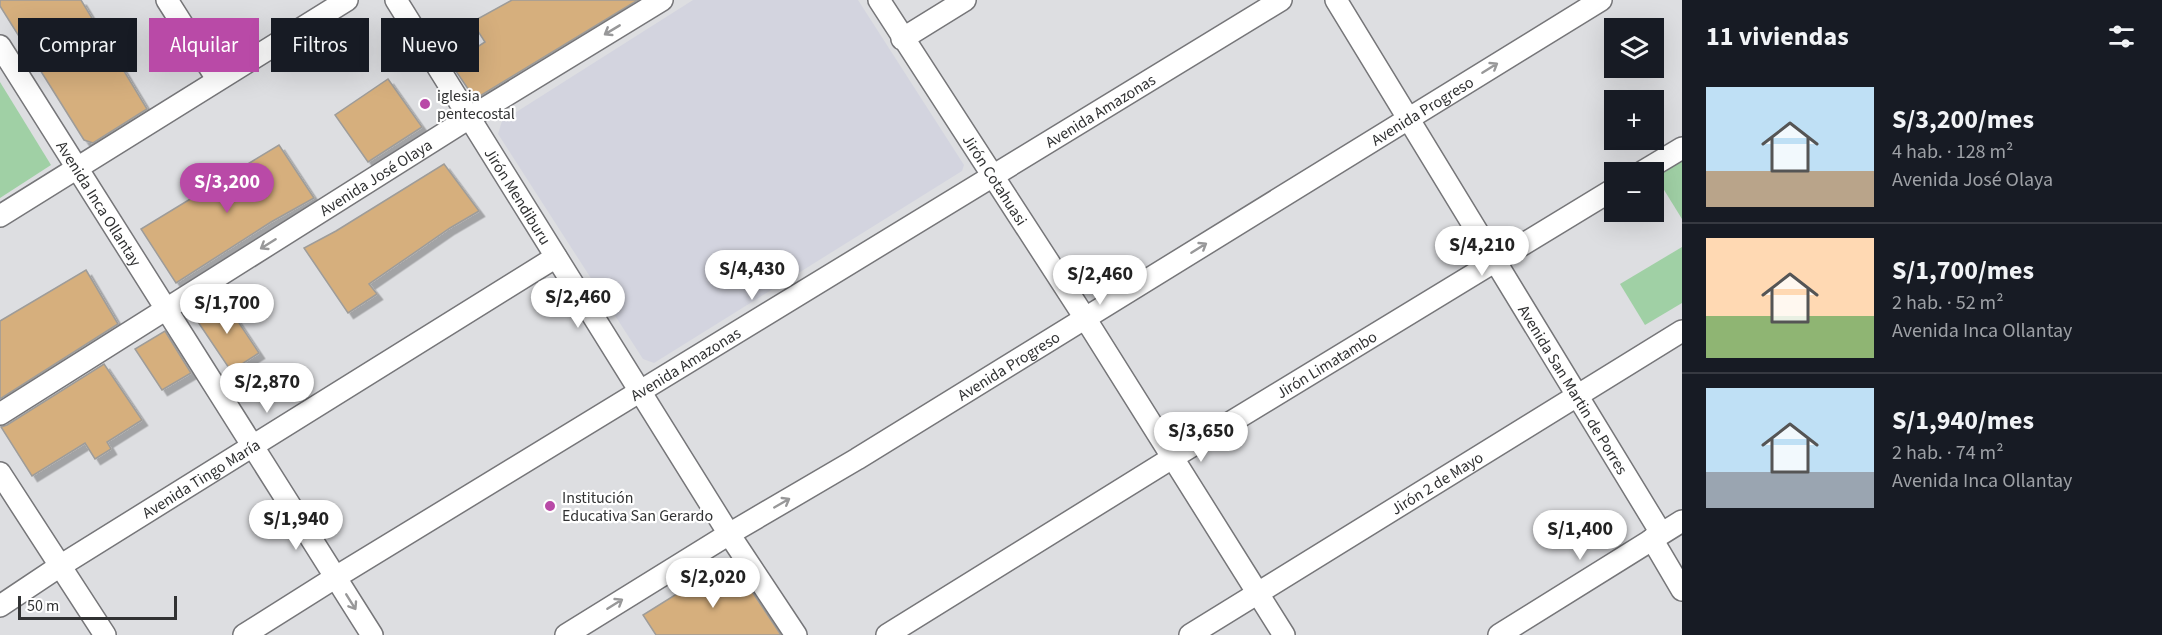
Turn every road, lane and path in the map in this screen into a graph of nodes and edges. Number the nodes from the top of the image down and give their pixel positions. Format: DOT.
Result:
graph roads {
  1 [pos="167,0"];
  2 [pos="396,0"];
  3 [pos="662,0"];
  4 [pos="879,0"];
  5 [pos="965,0"];
  6 [pos="1281,0"];
  7 [pos="1336,0"];
  8 [pos="1601,0"];
  9 [pos="335,3"];
  10 [pos="903,39"];
  11 [pos="0,46"];
  12 [pos="216,79"];
  13 [pos="469,118"];
  14 [pos="1409,118"];
  15 [pos="1682,148"];
  16 [pos="1659,162"];
  17 [pos="76,167"];
  18 [pos="994,177"];
  19 [pos="1604,195"];
  20 [pos="0,216"];
  21 [pos="556,257"];
  22 [pos="1496,261"];
  23 [pos="166,308"];
  24 [pos="1085,318"];
  25 [pos="1682,331"];
  26 [pos="640,392"];
  27 [pos="1577,395"];
  28 [pos="0,414"];
  29 [pos="253,447"];
  30 [pos="1172,458"];
  31 [pos="0,473"];
  32 [pos="1682,521"];
  33 [pos="729,534"];
  34 [pos="1657,536"];
  35 [pos="60,566"];
  36 [pos="336,577"];
  37 [pos="1682,590"];
  38 [pos="1256,592"];
  39 [pos="0,606"];
  40 [pos="1508,633"];
  41 [pos="105,635"];
  42 [pos="244,635"];
  43 [pos="372,635"];
  44 [pos="566,635"];
  45 [pos="796,635"];
  46 [pos="886,635"];
  47 [pos="1190,635"];
  48 [pos="1284,635"];
  1 -- 12 [label="street"];
  2 -- 13 [label="street, Jirón Mendiburu"];
  3 -- 13 [label="street, Avenida José Olaya, one-way"];
  4 -- 10 [label="street, Jirón Cotahuasi"];
  5 -- 10 [label="street"];
  6 -- 18 [label="street, Avenida Amazonas"];
  7 -- 14 [label="street, Avenida San Martin de Porres"];
  14 -- 8 [label="street, Avenida Progreso, one-way"];
  9 -- 12 [label="street"];
  10 -- 18 [label="street, Jirón Cotahuasi"];
  11 -- 17 [label="street, Avenida Inca Ollantay"];
  12 -- 17 [label="street"];
  13 -- 21 [label="street, Jirón Mendiburu"];
  13 -- 23 [label="street, Avenida José Olaya, one-way"];
  14 -- 22 [label="street, Avenida San Martin de Porres"];
  24 -- 14 [label="street, Avenida Progreso, one-way"];
  15 -- 16 [label="street"];
  17 -- 20 [label="street"];
  17 -- 23 [label="street, Avenida Inca Ollantay"];
  18 -- 24 [label="street, Jirón Cotahuasi"];
  18 -- 26 [label="street, Avenida Amazonas"];
  19 -- 22 [label="street, Jirón Limatambo"];
  21 -- 26 [label="street, Jirón Mendiburu"];
  21 -- 29 [label="street, Avenida Tingo María"];
  22 -- 27 [label="street, Avenida San Martin de Porres"];
  22 -- 30 [label="street, Jirón Limatambo"];
  23 -- 28 [label="street, Avenida José Olaya"];
  23 -- 29 [label="street, Avenida Inca Ollantay"];
  24 -- 30 [label="street, Jirón Cotahuasi"];
  33 -- 24 [label="street, Avenida Progreso, one-way"];
  25 -- 27 [label="street, Jirón 2 de Mayo"];
  26 -- 33 [label="street, Jirón Mendiburu"];
  26 -- 36 [label="street, Avenida Amazonas"];
  27 -- 34 [label="street, Avenida San Martin de Porres"];
  27 -- 38 [label="street, Jirón 2 de Mayo"];
  29 -- 35 [label="street, Avenida Tingo María"];
  29 -- 36 [label="street, Avenida Inca Ollantay"];
  30 -- 38 [label="street, Jirón Cotahuasi"];
  30 -- 46 [label="street, Jirón Limatambo"];
  31 -- 35 [label="street"];
  32 -- 34 [label="street"];
  44 -- 33 [label="street, Avenida Progreso, one-way"];
  33 -- 45 [label="street, Jirón Mendiburu"];
  34 -- 37 [label="street, Avenida San Martin de Porres"];
  34 -- 40 [label="street"];
  35 -- 39 [label="street, Avenida Tingo María"];
  35 -- 41 [label="street"];
  36 -- 42 [label="street, Avenida Amazonas"];
  36 -- 43 [label="street, Avenida Inca Ollantay, one-way"];
  38 -- 47 [label="street, Jirón 2 de Mayo"];
  38 -- 48 [label="street, Jirón Cotahuasi"];
}
